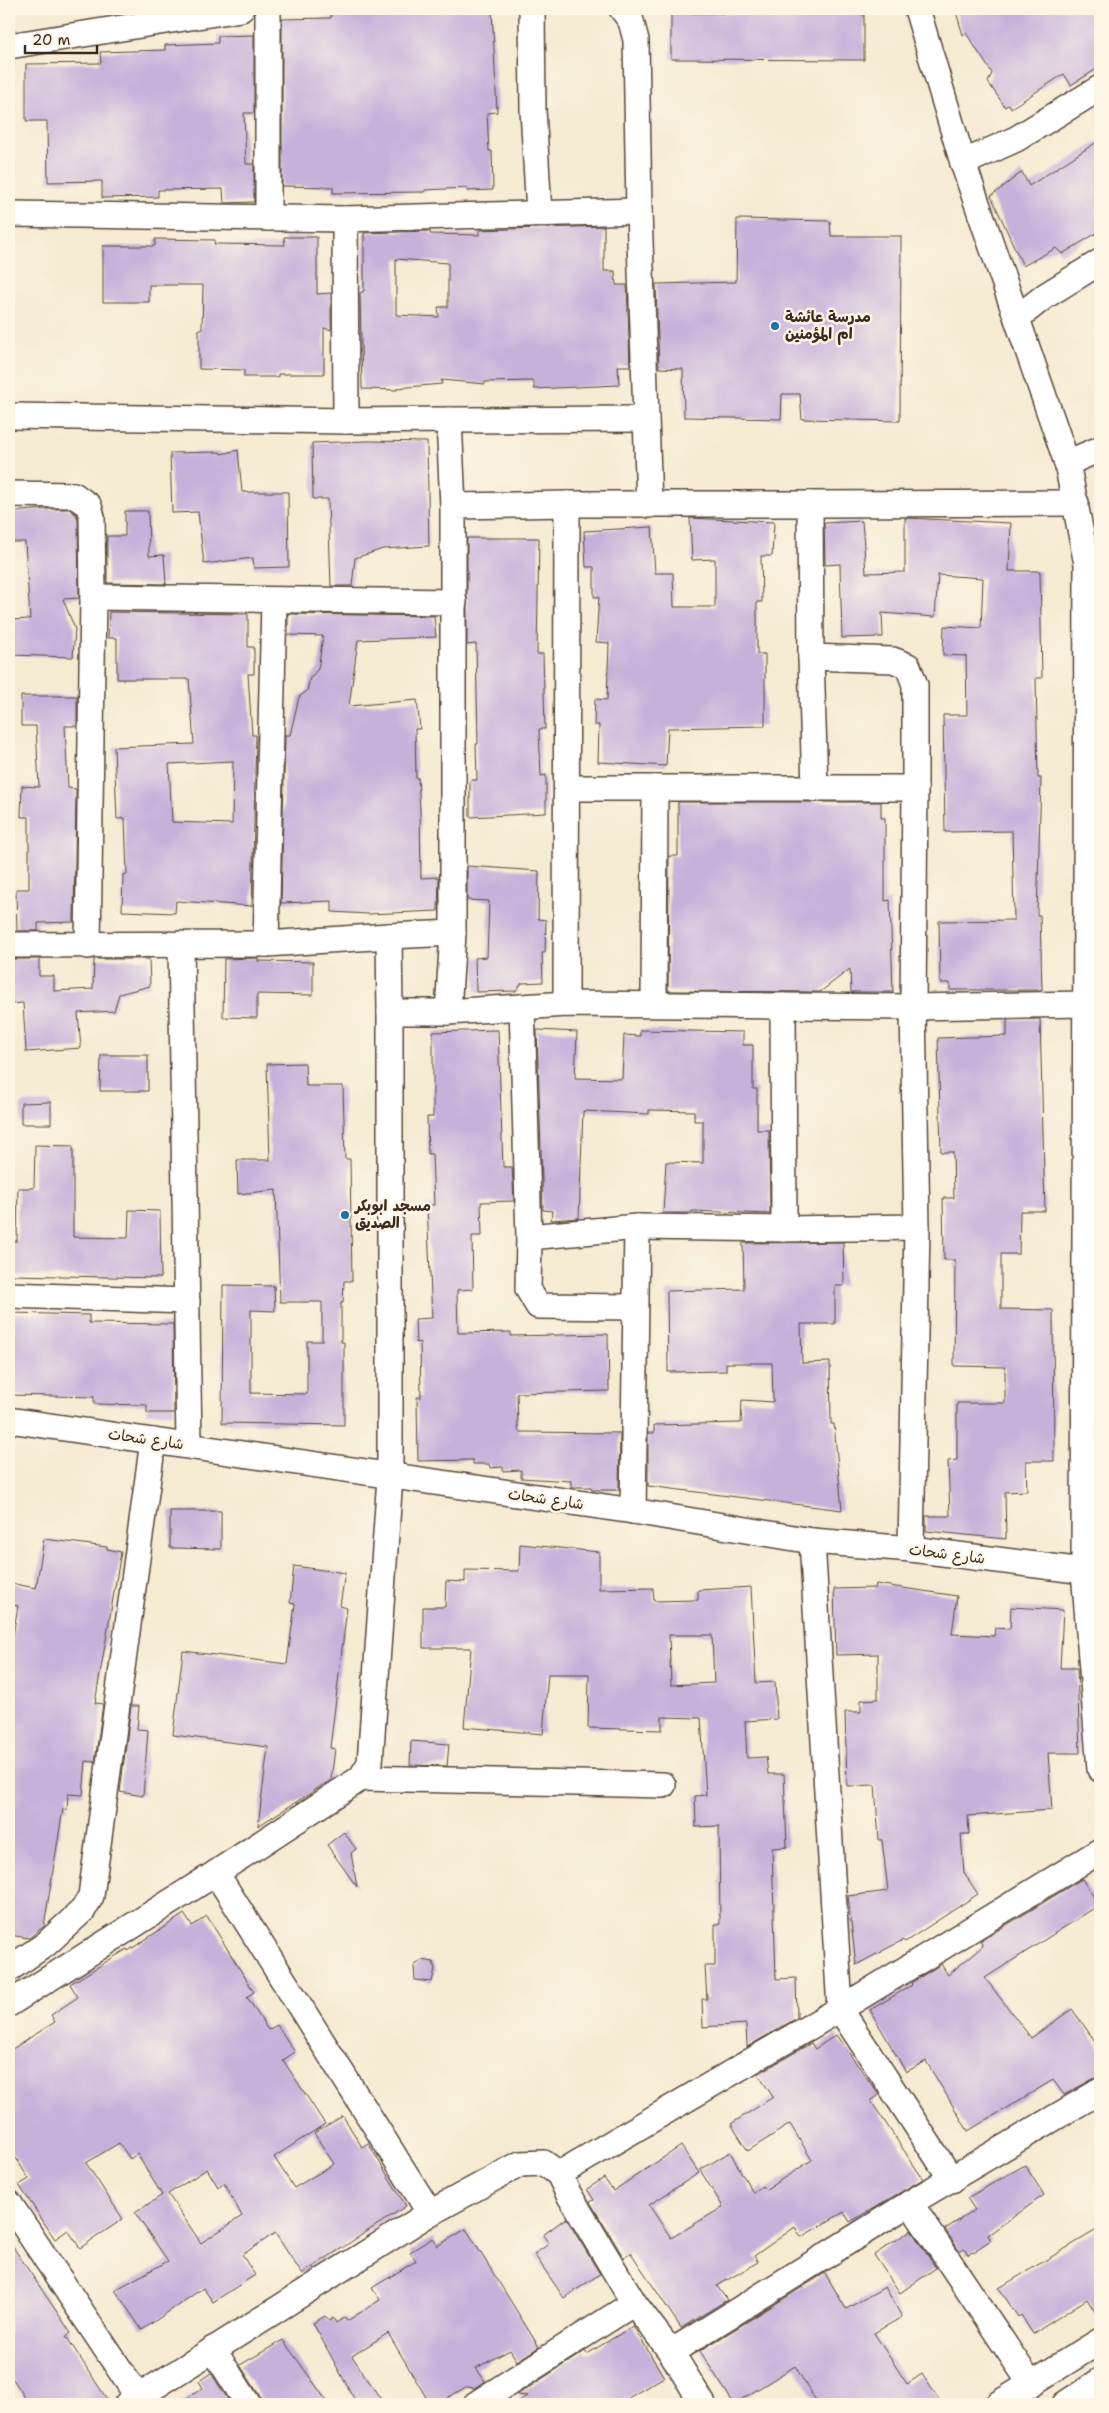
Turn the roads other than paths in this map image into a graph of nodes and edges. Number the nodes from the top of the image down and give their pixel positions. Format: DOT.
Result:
graph roads {
  1 [pos="241,9"];
  2 [pos="268,9"];
  3 [pos="532,9"];
  4 [pos="622,9"];
  5 [pos="917,9"];
  6 [pos="9,46"];
  7 [pos="1100,88"];
  8 [pos="963,163"];
  9 [pos="638,211"];
  10 [pos="539,213"];
  11 [pos="9,214"];
  12 [pos="268,218"];
  13 [pos="345,219"];
  14 [pos="1100,262"];
  15 [pos="1017,318"];
  16 [pos="9,416"];
  17 [pos="646,419"];
  18 [pos="449,420"];
  19 [pos="346,421"];
  20 [pos="1100,449"];
  21 [pos="1067,463"];
  22 [pos="9,494"];
  23 [pos="1076,503"];
  24 [pos="567,504"];
  25 [pos="810,504"];
  26 [pos="648,505"];
  27 [pos="453,506"];
  28 [pos="93,597"];
  29 [pos="274,601"];
  30 [pos="454,602"];
  31 [pos="811,658"];
  32 [pos="1094,685"];
  33 [pos="566,788"];
  34 [pos="655,788"];
  35 [pos="915,788"];
  36 [pos="815,789"];
  37 [pos="453,933"];
  38 [pos="389,936"];
  39 [pos="181,944"];
  40 [pos="266,944"];
  41 [pos="9,945"];
  42 [pos="88,946"];
  43 [pos="654,1003"];
  44 [pos="566,1004"];
  45 [pos="1086,1004"];
  46 [pos="784,1006"];
  47 [pos="522,1007"];
  48 [pos="913,1007"];
  49 [pos="390,1012"];
  50 [pos="448,1012"];
  51 [pos="1093,1060"];
  52 [pos="1092,1225"];
  53 [pos="637,1227"];
  54 [pos="917,1227"];
  55 [pos="784,1229"];
  56 [pos="529,1237"];
  57 [pos="9,1295"];
  58 [pos="187,1302"];
  59 [pos="635,1307"];
  60 [pos="9,1420"];
  61 [pos="153,1441"];
  62 [pos="189,1445"];
  63 [pos="390,1477"];
  64 [pos="633,1511"];
  65 [pos="812,1541"];
  66 [pos="911,1549"];
  67 [pos="1092,1573"];
  68 [pos="1100,1769"];
  69 [pos="361,1778"];
  70 [pos="663,1785"];
  71 [pos="1100,1851"];
  72 [pos="216,1873"];
  73 [pos="9,1969"];
  74 [pos="9,2004"];
  75 [pos="840,2009"];
  76 [pos="1100,2091"];
  77 [pos="559,2174"];
  78 [pos="952,2180"];
  79 [pos="9,2203"];
  80 [pos="910,2203"];
  81 [pos="430,2213"];
  82 [pos="634,2303"];
  83 [pos="1100,2341"];
  84 [pos="213,2348"];
  85 [pos="671,2352"];
  86 [pos="1100,2381"];
  87 [pos="1031,2384"];
  88 [pos="133,2401"];
  89 [pos="248,2404"];
  90 [pos="476,2404"];
  91 [pos="703,2404"];
  92 [pos="998,2404"];
  93 [pos="1065,2404"];
  1 -- 6 [label="street"];
  2 -- 12 [label="street"];
  3 -- 10 [label="street"];
  4 -- 9 [label="street"];
  5 -- 8 [label="street"];
  7 -- 8 [label="street"];
  8 -- 15 [label="street"];
  9 -- 10 [label="street"];
  9 -- 17 [label="street"];
  10 -- 13 [label="street"];
  11 -- 12 [label="street"];
  12 -- 13 [label="street"];
  13 -- 19 [label="street"];
  14 -- 15 [label="street"];
  15 -- 21 [label="street"];
  16 -- 19 [label="street"];
  17 -- 18 [label="street"];
  17 -- 26 [label="street"];
  18 -- 19 [label="street"];
  18 -- 27 [label="street"];
  20 -- 21 [label="street"];
  21 -- 23 [label="street"];
  22 -- 28 [label="street"];
  23 -- 25 [label="street"];
  23 -- 32 [label="street"];
  24 -- 26 [label="street"];
  24 -- 27 [label="street"];
  24 -- 33 [label="street"];
  25 -- 26 [label="street"];
  25 -- 31 [label="street"];
  27 -- 30 [label="street"];
  28 -- 29 [label="street"];
  28 -- 42 [label="street"];
  29 -- 30 [label="street"];
  29 -- 40 [label="street"];
  30 -- 37 [label="street"];
  31 -- 35 [label="street"];
  31 -- 36 [label="street"];
  32 -- 45 [label="street"];
  33 -- 34 [label="street"];
  33 -- 44 [label="street"];
  34 -- 36 [label="street"];
  34 -- 43 [label="street"];
  35 -- 36 [label="street"];
  35 -- 48 [label="street"];
  37 -- 38 [label="street"];
  37 -- 50 [label="street"];
  38 -- 40 [label="street"];
  38 -- 49 [label="street"];
  39 -- 40 [label="street"];
  39 -- 42 [label="street"];
  39 -- 58 [label="street"];
  41 -- 42 [label="street"];
  43 -- 44 [label="street"];
  43 -- 46 [label="street"];
  44 -- 47 [label="street"];
  45 -- 48 [label="street"];
  45 -- 51 [label="street"];
  46 -- 48 [label="street"];
  46 -- 55 [label="street"];
  47 -- 50 [label="street"];
  47 -- 56 [label="street"];
  48 -- 54 [label="street"];
  49 -- 50 [label="street"];
  49 -- 63 [label="street"];
  51 -- 52 [label="street"];
  52 -- 67 [label="street"];
  53 -- 55 [label="street"];
  53 -- 56 [label="street"];
  53 -- 59 [label="street"];
  54 -- 55 [label="street"];
  54 -- 66 [label="street"];
  56 -- 59 [label="street"];
  57 -- 58 [label="street"];
  58 -- 62 [label="street"];
  59 -- 64 [label="street"];
  60 -- 61 [label="street, شارع شحات"];
  61 -- 62 [label="street, شارع شحات"];
  61 -- 73 [label="street"];
  62 -- 63 [label="street, شارع شحات"];
  63 -- 64 [label="street, شارع شحات"];
  63 -- 69 [label="street"];
  64 -- 65 [label="street, شارع شحات"];
  65 -- 66 [label="street, شارع شحات"];
  65 -- 75 [label="street"];
  66 -- 67 [label="street, شارع شحات"];
  67 -- 68 [label="street"];
  69 -- 70 [label="street"];
  69 -- 72 [label="street"];
  71 -- 75 [label="street"];
  72 -- 74 [label="street"];
  72 -- 81 [label="street"];
  75 -- 77 [label="street"];
  75 -- 78 [label="street"];
  76 -- 78 [label="street"];
  77 -- 81 [label="street"];
  77 -- 82 [label="street"];
  78 -- 80 [label="street"];
  79 -- 88 [label="street"];
  80 -- 85 [label="street"];
  80 -- 87 [label="street"];
  81 -- 84 [label="street"];
  82 -- 85 [label="street"];
  82 -- 90 [label="street"];
  83 -- 87 [label="street"];
  84 -- 88 [label="street"];
  84 -- 89 [label="street"];
  85 -- 91 [label="street"];
  86 -- 93 [label="street"];
  87 -- 92 [label="street"];
}
